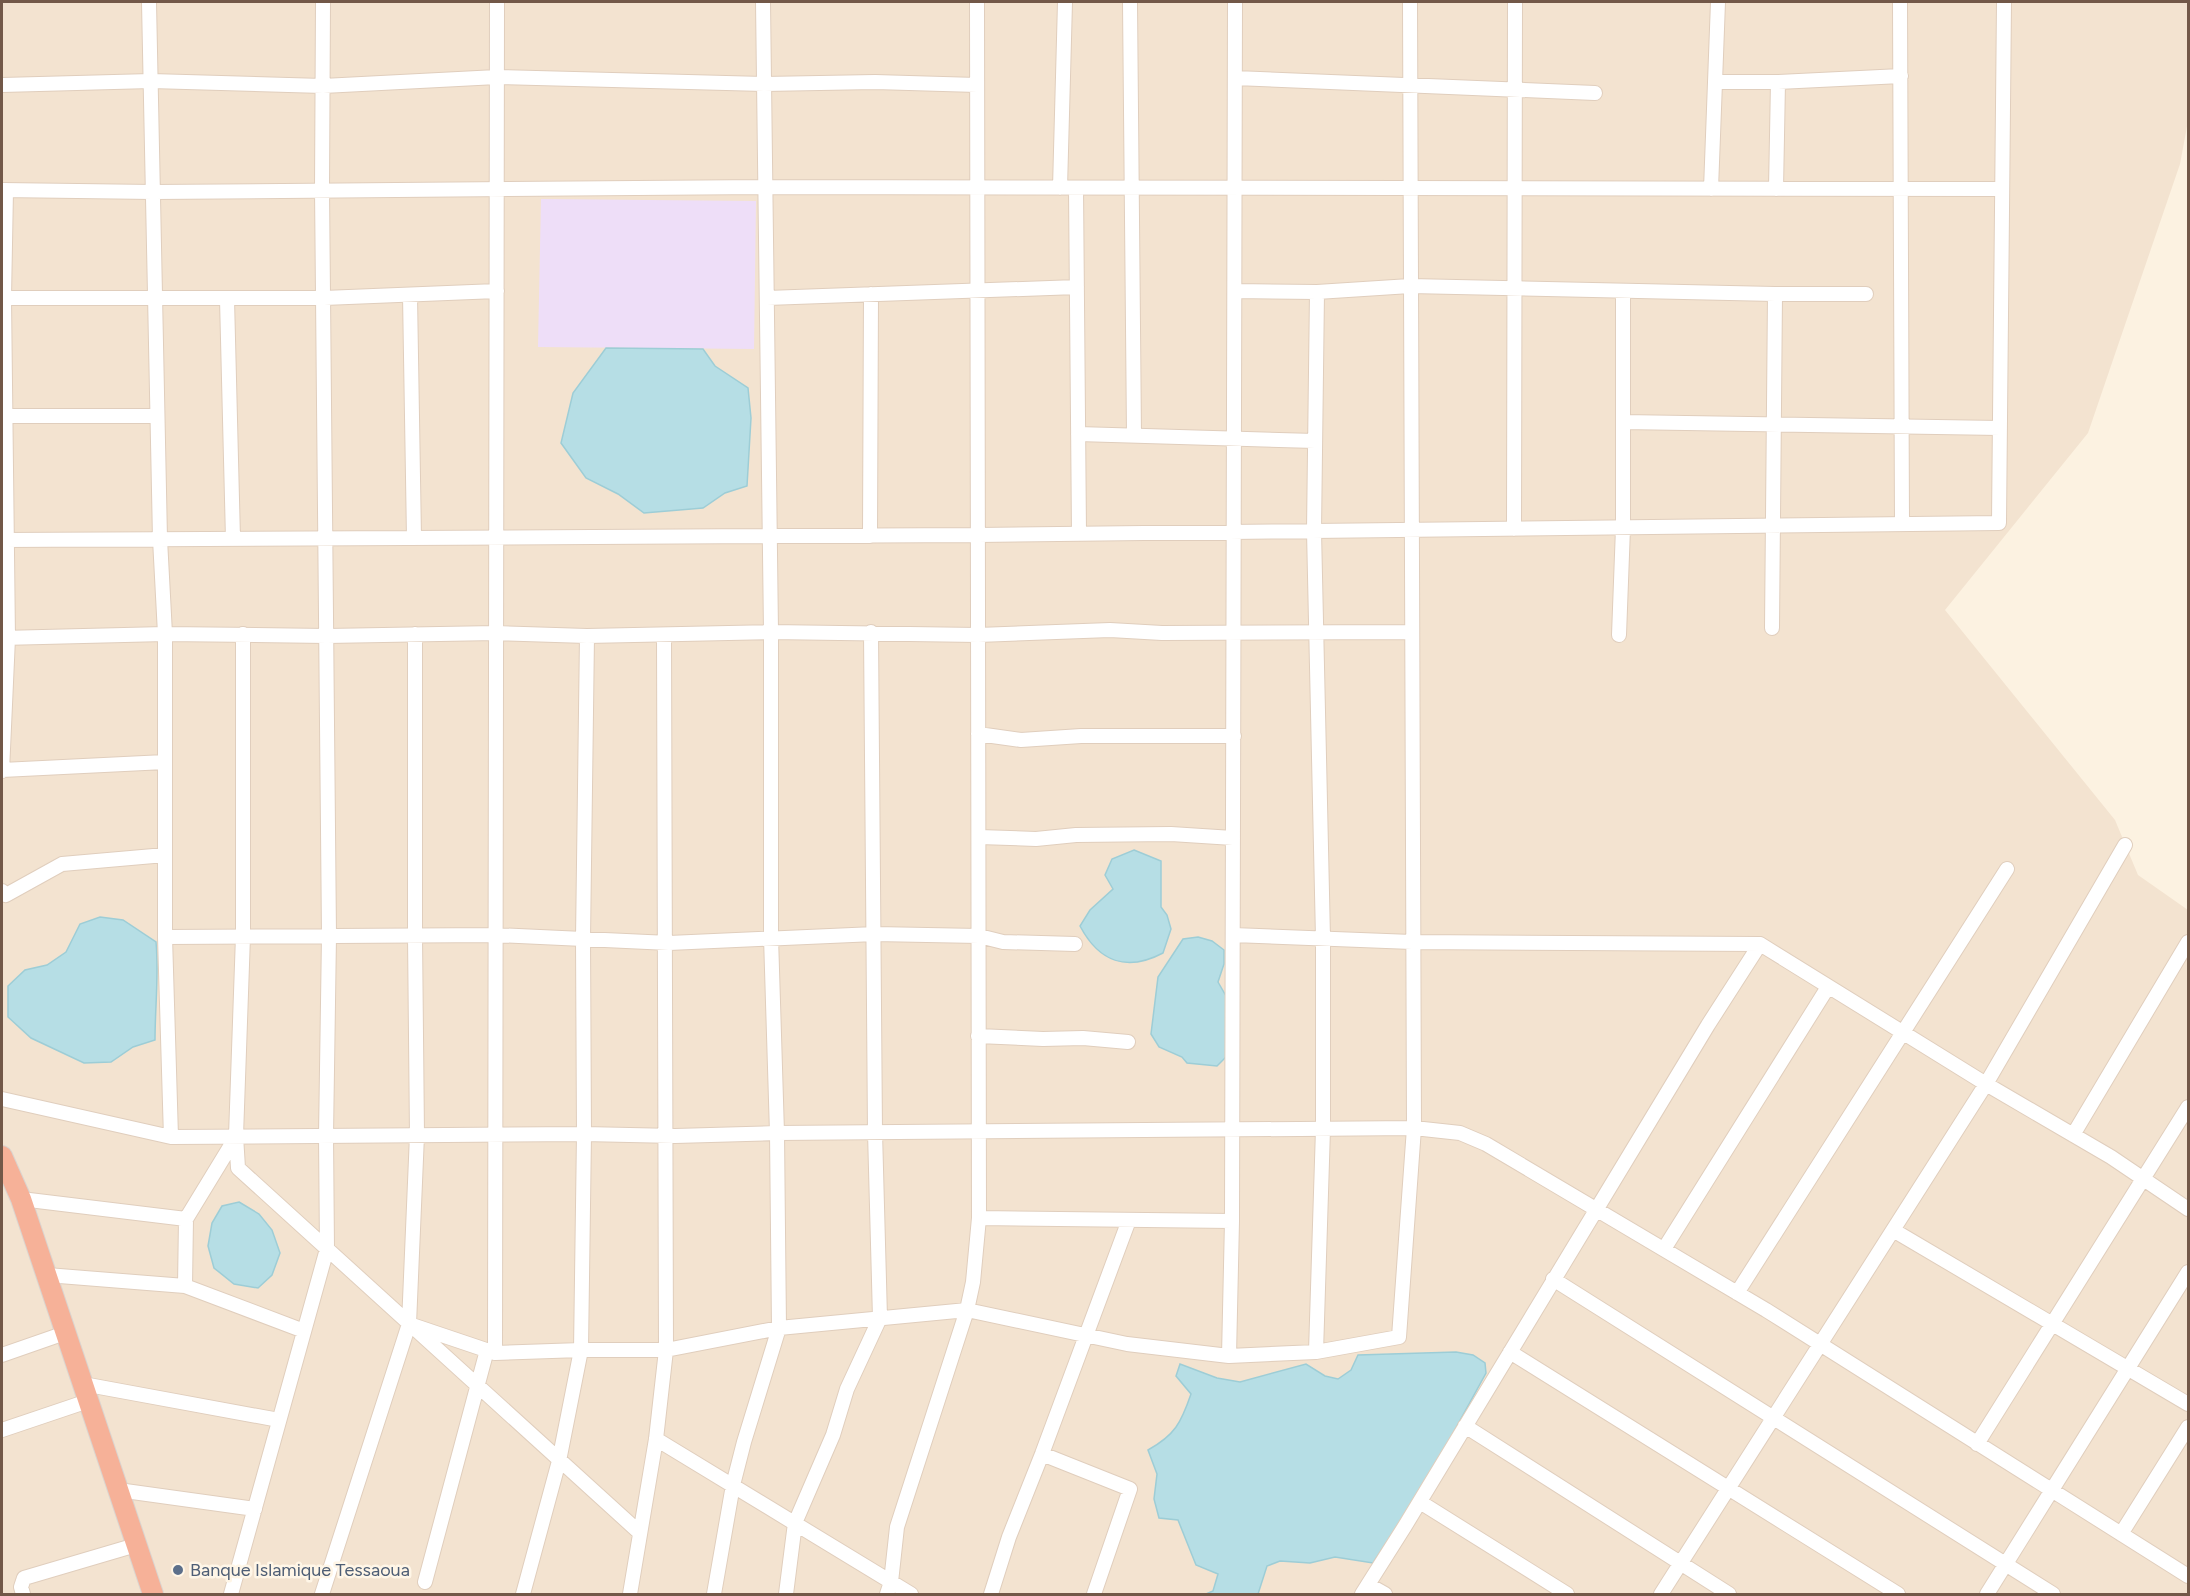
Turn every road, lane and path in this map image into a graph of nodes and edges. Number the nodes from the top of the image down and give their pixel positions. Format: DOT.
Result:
graph roads {
  1 [pos="149,2"];
  2 [pos="323,2"];
  3 [pos="497,2"];
  4 [pos="763,2"];
  5 [pos="977,2"];
  6 [pos="1065,2"];
  7 [pos="1130,2"];
  8 [pos="1235,2"];
  9 [pos="1410,2"];
  10 [pos="1515,2"];
  11 [pos="1718,2"];
  12 [pos="1900,2"];
  13 [pos="2004,2"];
  14 [pos="1900,76"];
  15 [pos="497,77"];
  16 [pos="1235,78"];
  17 [pos="151,81"];
  18 [pos="1715,82"];
  19 [pos="1778,82"];
  20 [pos="764,84"];
  21 [pos="977,85"];
  22 [pos="2,86"];
  23 [pos="323,86"];
  24 [pos="1410,87"];
  25 [pos="1515,89"];
  26 [pos="1595,93"];
  27 [pos="765,187"];
  28 [pos="977,188"];
  29 [pos="1060,188"];
  30 [pos="1077,188"];
  31 [pos="1132,188"];
  32 [pos="1235,188"];
  33 [pos="1409,188"];
  34 [pos="322,189"];
  35 [pos="497,189"];
  36 [pos="1515,189"];
  37 [pos="1711,189"];
  38 [pos="1776,189"];
  39 [pos="1901,189"];
  40 [pos="2002,189"];
  41 [pos="4,190"];
  42 [pos="153,192"];
  43 [pos="1410,286"];
  44 [pos="1077,287"];
  45 [pos="1515,288"];
  46 [pos="496,291"];
  47 [pos="977,291"];
  48 [pos="1235,291"];
  49 [pos="1623,291"];
  50 [pos="1317,292"];
  51 [pos="871,294"];
  52 [pos="1774,294"];
  53 [pos="1866,294"];
  54 [pos="410,295"];
  55 [pos="3,298"];
  56 [pos="227,298"];
  57 [pos="324,298"];
  58 [pos="766,298"];
  59 [pos="155,299"];
  60 [pos="3,416"];
  61 [pos="157,416"];
  62 [pos="1623,422"];
  63 [pos="1773,424"];
  64 [pos="1902,426"];
  65 [pos="2000,428"];
  66 [pos="1078,434"];
  67 [pos="1134,435"];
  68 [pos="1234,439"];
  69 [pos="1315,441"];
  70 [pos="1902,524"];
  71 [pos="1773,526"];
  72 [pos="1623,528"];
  73 [pos="1514,529"];
  74 [pos="1411,530"];
  75 [pos="1314,531"];
  76 [pos="1234,532"];
  77 [pos="1079,534"];
  78 [pos="978,535"];
  79 [pos="770,536"];
  80 [pos="870,536"];
  81 [pos="496,537"];
  82 [pos="233,538"];
  83 [pos="326,538"];
  84 [pos="414,538"];
  85 [pos="160,539"];
  86 [pos="4,540"];
  87 [pos="1772,628"];
  88 [pos="771,632"];
  89 [pos="871,632"];
  90 [pos="1234,632"];
  91 [pos="1317,632"];
  92 [pos="1412,632"];
  93 [pos="496,633"];
  94 [pos="165,634"];
  95 [pos="243,634"];
  96 [pos="416,634"];
  97 [pos="664,635"];
  98 [pos="978,635"];
  99 [pos="1619,635"];
  100 [pos="327,636"];
  101 [pos="587,636"];
  102 [pos="5,638"];
  103 [pos="978,734"];
  104 [pos="1234,736"];
  105 [pos="165,762"];
  106 [pos="2,770"];
  107 [pos="979,837"];
  108 [pos="1233,838"];
  109 [pos="2125,845"];
  110 [pos="165,855"];
  111 [pos="2007,869"];
  112 [pos="2,891"];
  113 [pos="874,934"];
  114 [pos="496,935"];
  115 [pos="1233,935"];
  116 [pos="243,936"];
  117 [pos="329,936"];
  118 [pos="415,936"];
  119 [pos="979,936"];
  120 [pos="165,937"];
  121 [pos="771,937"];
  122 [pos="1323,938"];
  123 [pos="583,939"];
  124 [pos="1412,942"];
  125 [pos="2188,942"];
  126 [pos="665,943"];
  127 [pos="1075,944"];
  128 [pos="1760,944"];
  129 [pos="1828,987"];
  130 [pos="1904,1034"];
  131 [pos="978,1036"];
  132 [pos="1128,1042"];
  133 [pos="1986,1084"];
  134 [pos="2,1099"];
  135 [pos="2188,1107"];
  136 [pos="1414,1128"];
  137 [pos="1323,1129"];
  138 [pos="1232,1130"];
  139 [pos="875,1132"];
  140 [pos="978,1132"];
  141 [pos="777,1133"];
  142 [pos="584,1134"];
  143 [pos="417,1135"];
  144 [pos="496,1135"];
  145 [pos="666,1135"];
  146 [pos="2073,1135"];
  147 [pos="236,1136"];
  148 [pos="326,1136"];
  149 [pos="171,1137"];
  150 [pos="4,1166"];
  151 [pos="2144,1178"];
  152 [pos="21,1199"];
  153 [pos="1597,1208"];
  154 [pos="2188,1209"];
  155 [pos="979,1218"];
  156 [pos="186,1219"];
  157 [pos="1129,1220"];
  158 [pos="1232,1221"];
  159 [pos="1893,1230"];
  160 [pos="327,1249"];
  161 [pos="1664,1249"];
  162 [pos="2188,1272"];
  163 [pos="46,1275"];
  164 [pos="1553,1280"];
  165 [pos="185,1286"];
  166 [pos="1737,1293"];
  167 [pos="968,1310"];
  168 [pos="880,1318"];
  169 [pos="409,1324"];
  170 [pos="2053,1324"];
  171 [pos="779,1328"];
  172 [pos="303,1331"];
  173 [pos="65,1333"];
  174 [pos="1086,1334"];
  175 [pos="1820,1345"];
  176 [pos="581,1350"];
  177 [pos="666,1350"];
  178 [pos="491,1351"];
  179 [pos="1316,1352"];
  180 [pos="1510,1352"];
  181 [pos="2,1355"];
  182 [pos="1229,1356"];
  183 [pos="2128,1368"];
  184 [pos="477,1386"];
  185 [pos="85,1393"];
  186 [pos="2188,1404"];
  187 [pos="1773,1418"];
  188 [pos="279,1420"];
  189 [pos="1466,1426"];
  190 [pos="2188,1427"];
  191 [pos="2,1430"];
  192 [pos="656,1439"];
  193 [pos="1977,1444"];
  194 [pos="1042,1454"];
  195 [pos="560,1461"];
  196 [pos="733,1485"];
  197 [pos="1728,1488"];
  198 [pos="118,1490"];
  199 [pos="2051,1491"];
  200 [pos="1420,1502"];
  201 [pos="255,1509"];
  202 [pos="795,1523"];
  203 [pos="640,1533"];
  204 [pos="2121,1534"];
  205 [pos="136,1545"];
  206 [pos="1681,1563"];
  207 [pos="2006,1564"];
  208 [pos="2188,1576"];
  209 [pos="425,1582"];
  210 [pos="889,1588"];
  211 [pos="1365,1590"];
  212 [pos="24,1594"];
  213 [pos="153,1594"];
  214 [pos="231,1594"];
  215 [pos="322,1594"];
  216 [pos="523,1594"];
  217 [pos="630,1594"];
  218 [pos="714,1594"];
  219 [pos="786,1594"];
  220 [pos="911,1594"];
  221 [pos="992,1594"];
  222 [pos="1094,1594"];
  223 [pos="1385,1594"];
  224 [pos="1567,1594"];
  225 [pos="1661,1594"];
  226 [pos="1730,1594"];
  227 [pos="1898,1594"];
  228 [pos="1987,1594"];
  229 [pos="2053,1594"];
  1 -- 17 [label="street"];
  2 -- 23 [label="street"];
  3 -- 15 [label="street"];
  4 -- 20 [label="street"];
  5 -- 21 [label="street"];
  6 -- 29 [label="street"];
  7 -- 31 [label="street"];
  8 -- 16 [label="street"];
  9 -- 24 [label="street"];
  10 -- 25 [label="street"];
  11 -- 18 [label="street"];
  12 -- 14 [label="street"];
  13 -- 40 [label="street"];
  14 -- 19 [label="street"];
  14 -- 39 [label="street"];
  15 -- 20 [label="street"];
  15 -- 23 [label="street"];
  15 -- 35 [label="street"];
  16 -- 24 [label="street"];
  16 -- 32 [label="street"];
  17 -- 22 [label="street"];
  17 -- 23 [label="street"];
  17 -- 42 [label="street"];
  18 -- 19 [label="street"];
  18 -- 37 [label="street"];
  19 -- 38 [label="street"];
  20 -- 21 [label="street"];
  20 -- 27 [label="street"];
  21 -- 28 [label="street"];
  23 -- 34 [label="street"];
  24 -- 25 [label="street"];
  24 -- 33 [label="street"];
  25 -- 26 [label="street"];
  25 -- 36 [label="street"];
  27 -- 28 [label="street"];
  27 -- 35 [label="street"];
  27 -- 58 [label="street"];
  28 -- 29 [label="street"];
  28 -- 47 [label="street"];
  29 -- 30 [label="street"];
  30 -- 31 [label="street"];
  30 -- 44 [label="street"];
  31 -- 32 [label="street"];
  31 -- 67 [label="street"];
  32 -- 33 [label="street"];
  32 -- 48 [label="street"];
  33 -- 36 [label="street"];
  33 -- 43 [label="street"];
  34 -- 35 [label="street"];
  34 -- 42 [label="street"];
  34 -- 57 [label="street"];
  35 -- 46 [label="street"];
  36 -- 37 [label="street"];
  36 -- 45 [label="street"];
  37 -- 38 [label="street"];
  38 -- 39 [label="street"];
  39 -- 40 [label="street"];
  39 -- 64 [label="street"];
  40 -- 65 [label="street"];
  41 -- 42 [label="street"];
  41 -- 55 [label="street"];
  42 -- 59 [label="street"];
  43 -- 45 [label="street"];
  43 -- 50 [label="street"];
  43 -- 74 [label="street"];
  44 -- 47 [label="street"];
  44 -- 66 [label="street"];
  45 -- 49 [label="street"];
  45 -- 73 [label="street"];
  46 -- 54 [label="street"];
  46 -- 81 [label="street"];
  47 -- 51 [label="street"];
  47 -- 78 [label="street"];
  48 -- 50 [label="street"];
  48 -- 68 [label="street"];
  49 -- 52 [label="street"];
  49 -- 62 [label="street"];
  50 -- 69 [label="street"];
  51 -- 58 [label="street"];
  51 -- 80 [label="street"];
  52 -- 53 [label="street"];
  52 -- 63 [label="street"];
  54 -- 57 [label="street"];
  54 -- 84 [label="street"];
  55 -- 59 [label="street"];
  55 -- 60 [label="street"];
  56 -- 57 [label="street"];
  56 -- 59 [label="street"];
  56 -- 82 [label="street"];
  57 -- 83 [label="street"];
  58 -- 79 [label="street"];
  59 -- 61 [label="street"];
  60 -- 61 [label="street"];
  60 -- 86 [label="street"];
  61 -- 85 [label="street"];
  62 -- 63 [label="street"];
  62 -- 72 [label="street"];
  63 -- 64 [label="street"];
  63 -- 71 [label="street"];
  64 -- 65 [label="street"];
  64 -- 70 [label="street"];
  65 -- 70 [label="street"];
  66 -- 67 [label="street"];
  66 -- 77 [label="street"];
  67 -- 68 [label="street"];
  68 -- 69 [label="street"];
  68 -- 76 [label="street"];
  69 -- 75 [label="street"];
  70 -- 71 [label="street"];
  71 -- 72 [label="street"];
  71 -- 87 [label="street"];
  72 -- 73 [label="street"];
  72 -- 99 [label="street"];
  73 -- 74 [label="street"];
  74 -- 75 [label="street"];
  74 -- 92 [label="street"];
  75 -- 76 [label="street"];
  75 -- 91 [label="street"];
  76 -- 77 [label="street"];
  76 -- 90 [label="street"];
  77 -- 78 [label="street"];
  78 -- 80 [label="street"];
  78 -- 98 [label="street"];
  79 -- 80 [label="street"];
  79 -- 81 [label="street"];
  79 -- 88 [label="street"];
  81 -- 84 [label="street"];
  81 -- 93 [label="street"];
  82 -- 83 [label="street"];
  82 -- 85 [label="street"];
  83 -- 84 [label="street"];
  83 -- 100 [label="street"];
  85 -- 86 [label="street"];
  85 -- 94 [label="street"];
  86 -- 102 [label="street"];
  88 -- 89 [label="street"];
  88 -- 97 [label="street"];
  88 -- 121 [label="street"];
  89 -- 98 [label="street"];
  89 -- 113 [label="street"];
  90 -- 91 [label="street"];
  90 -- 98 [label="street"];
  90 -- 104 [label="street"];
  91 -- 92 [label="street"];
  91 -- 122 [label="street"];
  92 -- 124 [label="street"];
  93 -- 96 [label="street"];
  93 -- 101 [label="street"];
  93 -- 114 [label="street"];
  94 -- 95 [label="street"];
  94 -- 102 [label="street"];
  94 -- 105 [label="street"];
  95 -- 100 [label="street"];
  95 -- 116 [label="street"];
  96 -- 100 [label="street"];
  96 -- 118 [label="street"];
  97 -- 101 [label="street"];
  97 -- 126 [label="street"];
  98 -- 103 [label="street"];
  100 -- 117 [label="street"];
  101 -- 123 [label="street"];
  102 -- 106 [label="street"];
  103 -- 104 [label="street"];
  103 -- 107 [label="street"];
  104 -- 108 [label="street"];
  105 -- 106 [label="street"];
  105 -- 110 [label="street"];
  107 -- 108 [label="street"];
  107 -- 119 [label="street"];
  108 -- 115 [label="street"];
  109 -- 133 [label="street"];
  110 -- 112 [label="street"];
  110 -- 120 [label="street"];
  111 -- 130 [label="street"];
  113 -- 119 [label="street"];
  113 -- 121 [label="street"];
  113 -- 139 [label="street"];
  114 -- 118 [label="street"];
  114 -- 123 [label="street"];
  114 -- 144 [label="street"];
  115 -- 122 [label="street"];
  115 -- 138 [label="street"];
  116 -- 117 [label="street"];
  116 -- 120 [label="street"];
  116 -- 147 [label="street"];
  117 -- 118 [label="street"];
  117 -- 148 [label="street"];
  118 -- 143 [label="street"];
  119 -- 127 [label="street"];
  119 -- 131 [label="street"];
  120 -- 149 [label="street"];
  121 -- 126 [label="street"];
  121 -- 141 [label="street"];
  122 -- 124 [label="street"];
  122 -- 137 [label="street"];
  123 -- 126 [label="street"];
  123 -- 142 [label="street"];
  124 -- 128 [label="street"];
  124 -- 136 [label="street"];
  125 -- 146 [label="street"];
  126 -- 145 [label="street"];
  128 -- 129 [label="street"];
  128 -- 153 [label="street"];
  129 -- 130 [label="street"];
  129 -- 161 [label="street"];
  130 -- 133 [label="street"];
  130 -- 166 [label="street"];
  131 -- 132 [label="street"];
  131 -- 140 [label="street"];
  133 -- 146 [label="street"];
  133 -- 159 [label="street"];
  134 -- 149 [label="street"];
  135 -- 151 [label="street"];
  136 -- 137 [label="street"];
  136 -- 153 [label="street"];
  136 -- 179 [label="street"];
  137 -- 138 [label="street"];
  137 -- 179 [label="street"];
  138 -- 140 [label="street"];
  138 -- 158 [label="street"];
  139 -- 140 [label="street"];
  139 -- 141 [label="street"];
  139 -- 168 [label="street"];
  140 -- 155 [label="street"];
  141 -- 145 [label="street"];
  141 -- 171 [label="street"];
  142 -- 144 [label="street"];
  142 -- 145 [label="street"];
  142 -- 176 [label="street"];
  143 -- 144 [label="street"];
  143 -- 148 [label="street"];
  143 -- 169 [label="street"];
  144 -- 178 [label="street"];
  145 -- 177 [label="street"];
  146 -- 151 [label="street"];
  147 -- 148 [label="street"];
  147 -- 149 [label="street"];
  147 -- 156 [label="street"];
  147 -- 160 [label="street"];
  148 -- 160 [label="street"];
  150 -- 152 [label="highway"];
  151 -- 154 [label="street"];
  151 -- 170 [label="street"];
  152 -- 156 [label="street"];
  152 -- 163 [label="highway"];
  153 -- 161 [label="street"];
  153 -- 164 [label="street"];
  155 -- 157 [label="street"];
  155 -- 167 [label="street"];
  156 -- 165 [label="street"];
  157 -- 158 [label="street"];
  157 -- 174 [label="street"];
  158 -- 182 [label="street"];
  159 -- 170 [label="street"];
  159 -- 175 [label="street"];
  160 -- 169 [label="street"];
  160 -- 172 [label="street"];
  161 -- 166 [label="street"];
  162 -- 183 [label="street"];
  163 -- 165 [label="street"];
  163 -- 173 [label="highway"];
  164 -- 180 [label="street"];
  164 -- 187 [label="street"];
  165 -- 172 [label="street"];
  166 -- 175 [label="street"];
  167 -- 168 [label="street"];
  167 -- 174 [label="street"];
  167 -- 210 [label="street"];
  168 -- 171 [label="street"];
  168 -- 202 [label="street"];
  169 -- 178 [label="street"];
  169 -- 184 [label="street"];
  169 -- 215 [label="street"];
  170 -- 183 [label="street"];
  170 -- 193 [label="street"];
  171 -- 177 [label="street"];
  171 -- 196 [label="street"];
  172 -- 188 [label="street"];
  173 -- 181 [label="street"];
  173 -- 185 [label="highway"];
  174 -- 182 [label="street"];
  174 -- 194 [label="street"];
  175 -- 187 [label="street"];
  175 -- 193 [label="street"];
  176 -- 177 [label="street"];
  176 -- 178 [label="street"];
  176 -- 195 [label="street"];
  177 -- 192 [label="street"];
  178 -- 184 [label="street"];
  179 -- 182 [label="street"];
  180 -- 189 [label="street"];
  180 -- 197 [label="street"];
  183 -- 186 [label="street"];
  183 -- 199 [label="street"];
  184 -- 195 [label="street"];
  184 -- 209 [label="street"];
  185 -- 188 [label="street"];
  185 -- 191 [label="street"];
  185 -- 198 [label="highway"];
  187 -- 197 [label="street"];
  187 -- 207 [label="street"];
  188 -- 201 [label="street"];
  189 -- 200 [label="street"];
  189 -- 206 [label="street"];
  190 -- 204 [label="street"];
  192 -- 196 [label="street"];
  192 -- 203 [label="street"];
  193 -- 199 [label="street"];
  194 -- 221 [label="street"];
  194 -- 222 [label="street"];
  195 -- 203 [label="street"];
  195 -- 216 [label="street"];
  196 -- 202 [label="street"];
  196 -- 218 [label="street"];
  197 -- 206 [label="street"];
  197 -- 227 [label="street"];
  198 -- 201 [label="street"];
  198 -- 205 [label="highway"];
  199 -- 204 [label="street"];
  199 -- 207 [label="street"];
  200 -- 211 [label="street"];
  200 -- 224 [label="street"];
  201 -- 214 [label="street"];
  202 -- 210 [label="street"];
  202 -- 219 [label="street"];
  203 -- 217 [label="street"];
  204 -- 208 [label="street"];
  205 -- 212 [label="street"];
  205 -- 213 [label="highway"];
  206 -- 225 [label="street"];
  206 -- 226 [label="street"];
  207 -- 228 [label="street"];
  207 -- 229 [label="street"];
  210 -- 220 [label="street"];
  211 -- 223 [label="street"];
}
